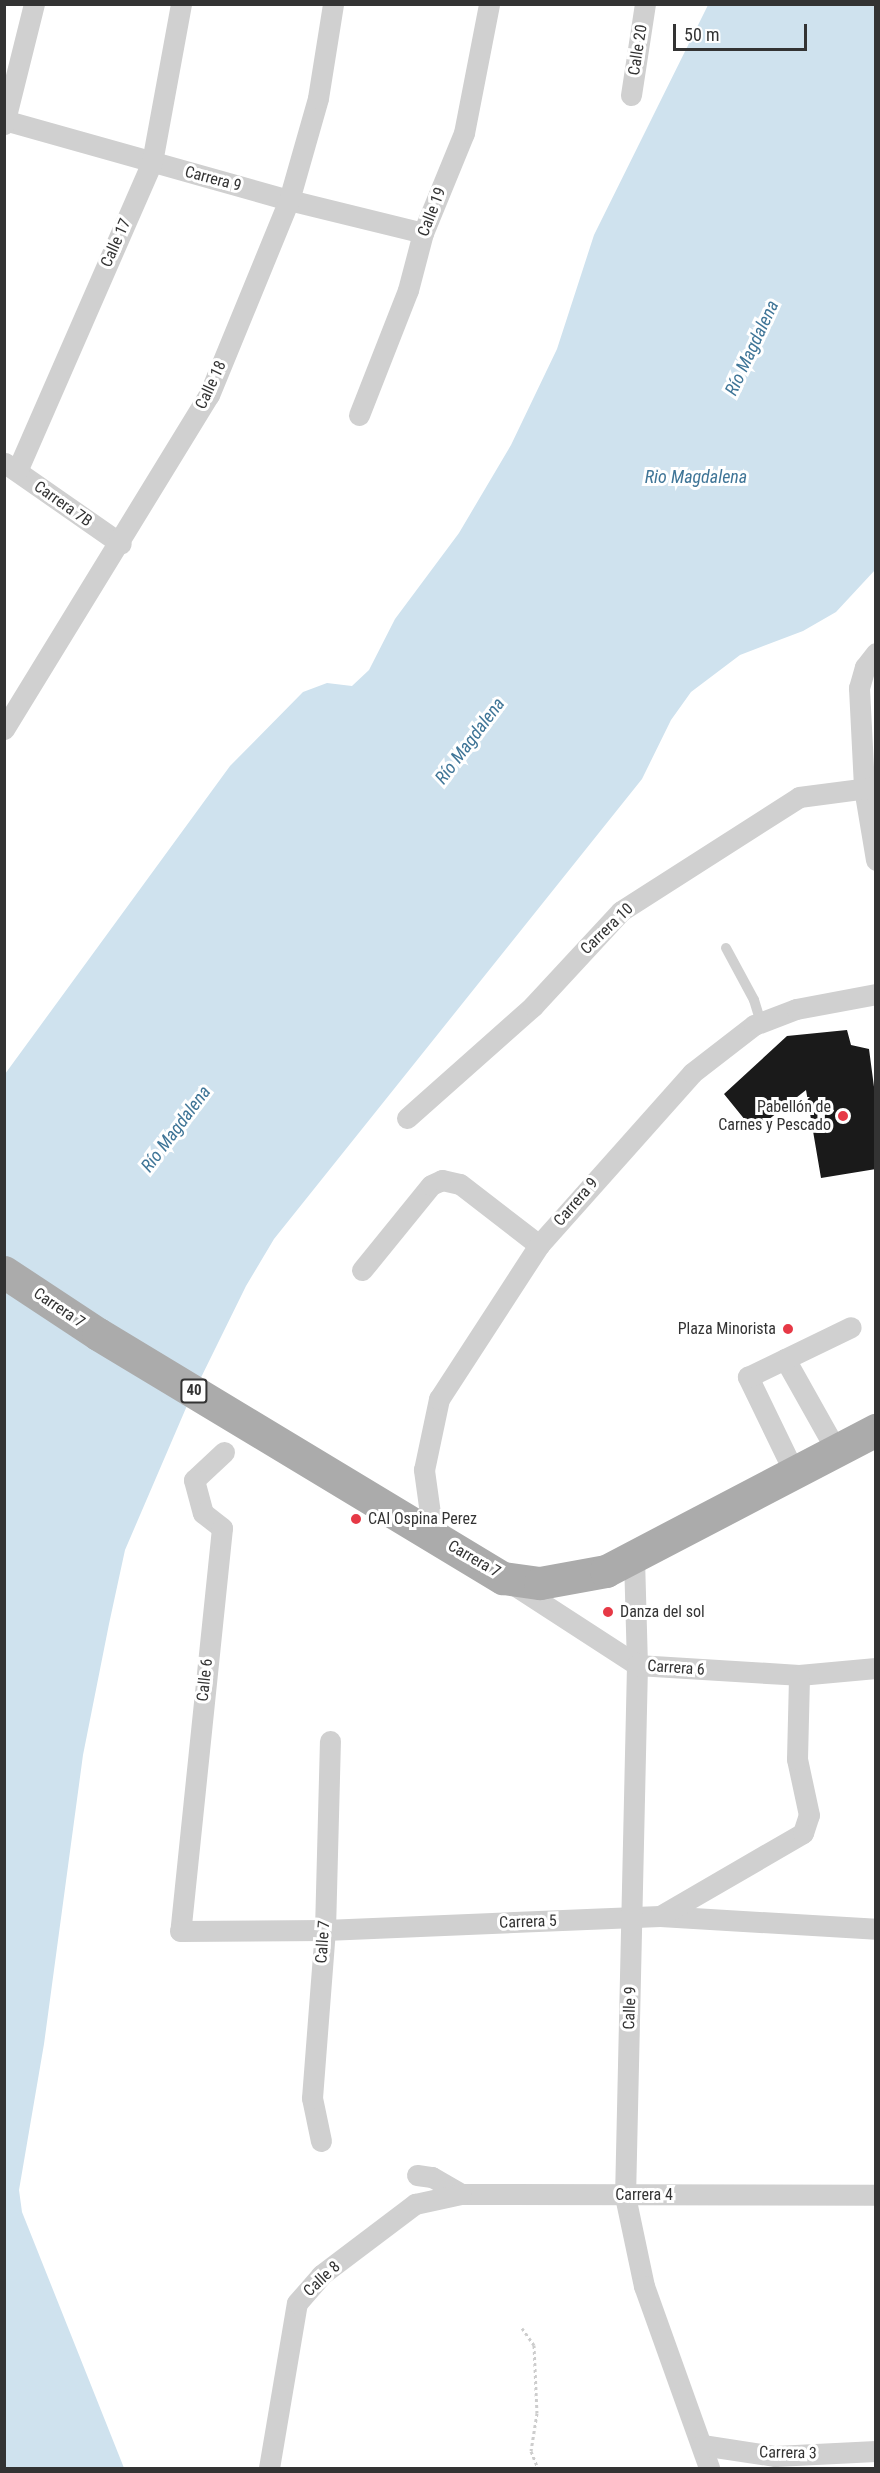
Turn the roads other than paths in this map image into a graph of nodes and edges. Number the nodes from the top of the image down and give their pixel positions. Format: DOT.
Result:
graph roads {
  1 [pos="34,4"];
  2 [pos="181,4"];
  3 [pos="333,4"];
  4 [pos="489,4"];
  5 [pos="645,4"];
  6 [pos="631,96"];
  7 [pos="5,121"];
  8 [pos="152,162"];
  9 [pos="289,200"];
  10 [pos="423,233"];
  11 [pos="359,415"];
  12 [pos="11,467"];
  13 [pos="121,544"];
  14 [pos="876,653"];
  15 [pos="4,729"];
  16 [pos="870,788"];
  17 [pos="876,860"];
  18 [pos="726,948"];
  19 [pos="876,994"];
  20 [pos="761,1023"];
  21 [pos="407,1118"];
  22 [pos="539,1245"];
  23 [pos="362,1270"];
  24 [pos="4,1272"];
  25 [pos="851,1327"];
  26 [pos="785,1359"];
  27 [pos="876,1430"];
  28 [pos="836,1450"];
  29 [pos="224,1452"];
  30 [pos="794,1472"];
  31 [pos="433,1535"];
  32 [pos="634,1558"];
  33 [pos="503,1578"];
  34 [pos="637,1665"];
  35 [pos="876,1668"];
  36 [pos="799,1675"];
  37 [pos="330,1741"];
  38 [pos="660,1916"];
  39 [pos="633,1918"];
  40 [pos="876,1929"];
  41 [pos="325,1930"];
  42 [pos="180,1931"];
  43 [pos="321,2141"];
  44 [pos="417,2175"];
  45 [pos="462,2194"];
  46 [pos="876,2195"];
  47 [pos="625,2196"];
  48 [pos="702,2445"];
  49 [pos="876,2451"];
  50 [pos="269,2469"];
  51 [pos="709,2469"];
  1 -- 7 [label="street"];
  2 -- 8 [label="street, Calle 17"];
  3 -- 9 [label="street, Calle 18"];
  4 -- 10 [label="street, Calle 19"];
  5 -- 6 [label="street, Calle 20"];
  7 -- 8 [label="street, Carrera 9"];
  8 -- 9 [label="street, Carrera 9"];
  8 -- 12 [label="street, Calle 17"];
  9 -- 10 [label="street, Carrera 9"];
  9 -- 13 [label="street, Calle 18"];
  10 -- 11 [label="street, Calle 19"];
  12 -- 13 [label="street, Carrera 7B"];
  13 -- 15 [label="street, Calle 18"];
  14 -- 16 [label="street"];
  16 -- 17 [label="street"];
  16 -- 21 [label="street, Carrera 10"];
  18 -- 20 [label="lane"];
  19 -- 20 [label="street, Carrera 9"];
  20 -- 22 [label="street, Carrera 9"];
  22 -- 23 [label="street"];
  22 -- 31 [label="street, Carrera 9"];
  24 -- 31 [label="main road, Carrera 7 / 40"];
  25 -- 26 [label="street"];
  26 -- 28 [label="street"];
  26 -- 30 [label="street"];
  27 -- 28 [label="main road, Carrera 7 / 40"];
  28 -- 30 [label="main road, Carrera 7 / 40"];
  29 -- 42 [label="street, Calle 6"];
  30 -- 32 [label="main road, Carrera 7 / 40"];
  31 -- 33 [label="main road, Carrera 7 / 40"];
  32 -- 33 [label="main road, Carrera 7 / 40"];
  32 -- 34 [label="street, Calle 9"];
  33 -- 34 [label="street, Carrera 6"];
  34 -- 36 [label="street, Carrera 6"];
  34 -- 39 [label="street, Calle 9"];
  35 -- 36 [label="street, Carrera 6"];
  36 -- 38 [label="street"];
  37 -- 41 [label="street, Calle 7"];
  38 -- 39 [label="street, Carrera 5"];
  38 -- 40 [label="street, Carrera 5"];
  39 -- 41 [label="street, Carrera 5"];
  39 -- 47 [label="street, Calle 9"];
  41 -- 42 [label="street, Carrera 5"];
  41 -- 43 [label="street, Calle 7"];
  44 -- 45 [label="street"];
  45 -- 47 [label="street, Carrera 4"];
  45 -- 50 [label="street, Calle 8"];
  46 -- 47 [label="street, Carrera 4"];
  47 -- 48 [label="street, Calle 9"];
  48 -- 49 [label="street, Carrera 3"];
  48 -- 51 [label="street, Calle 9"];
}
